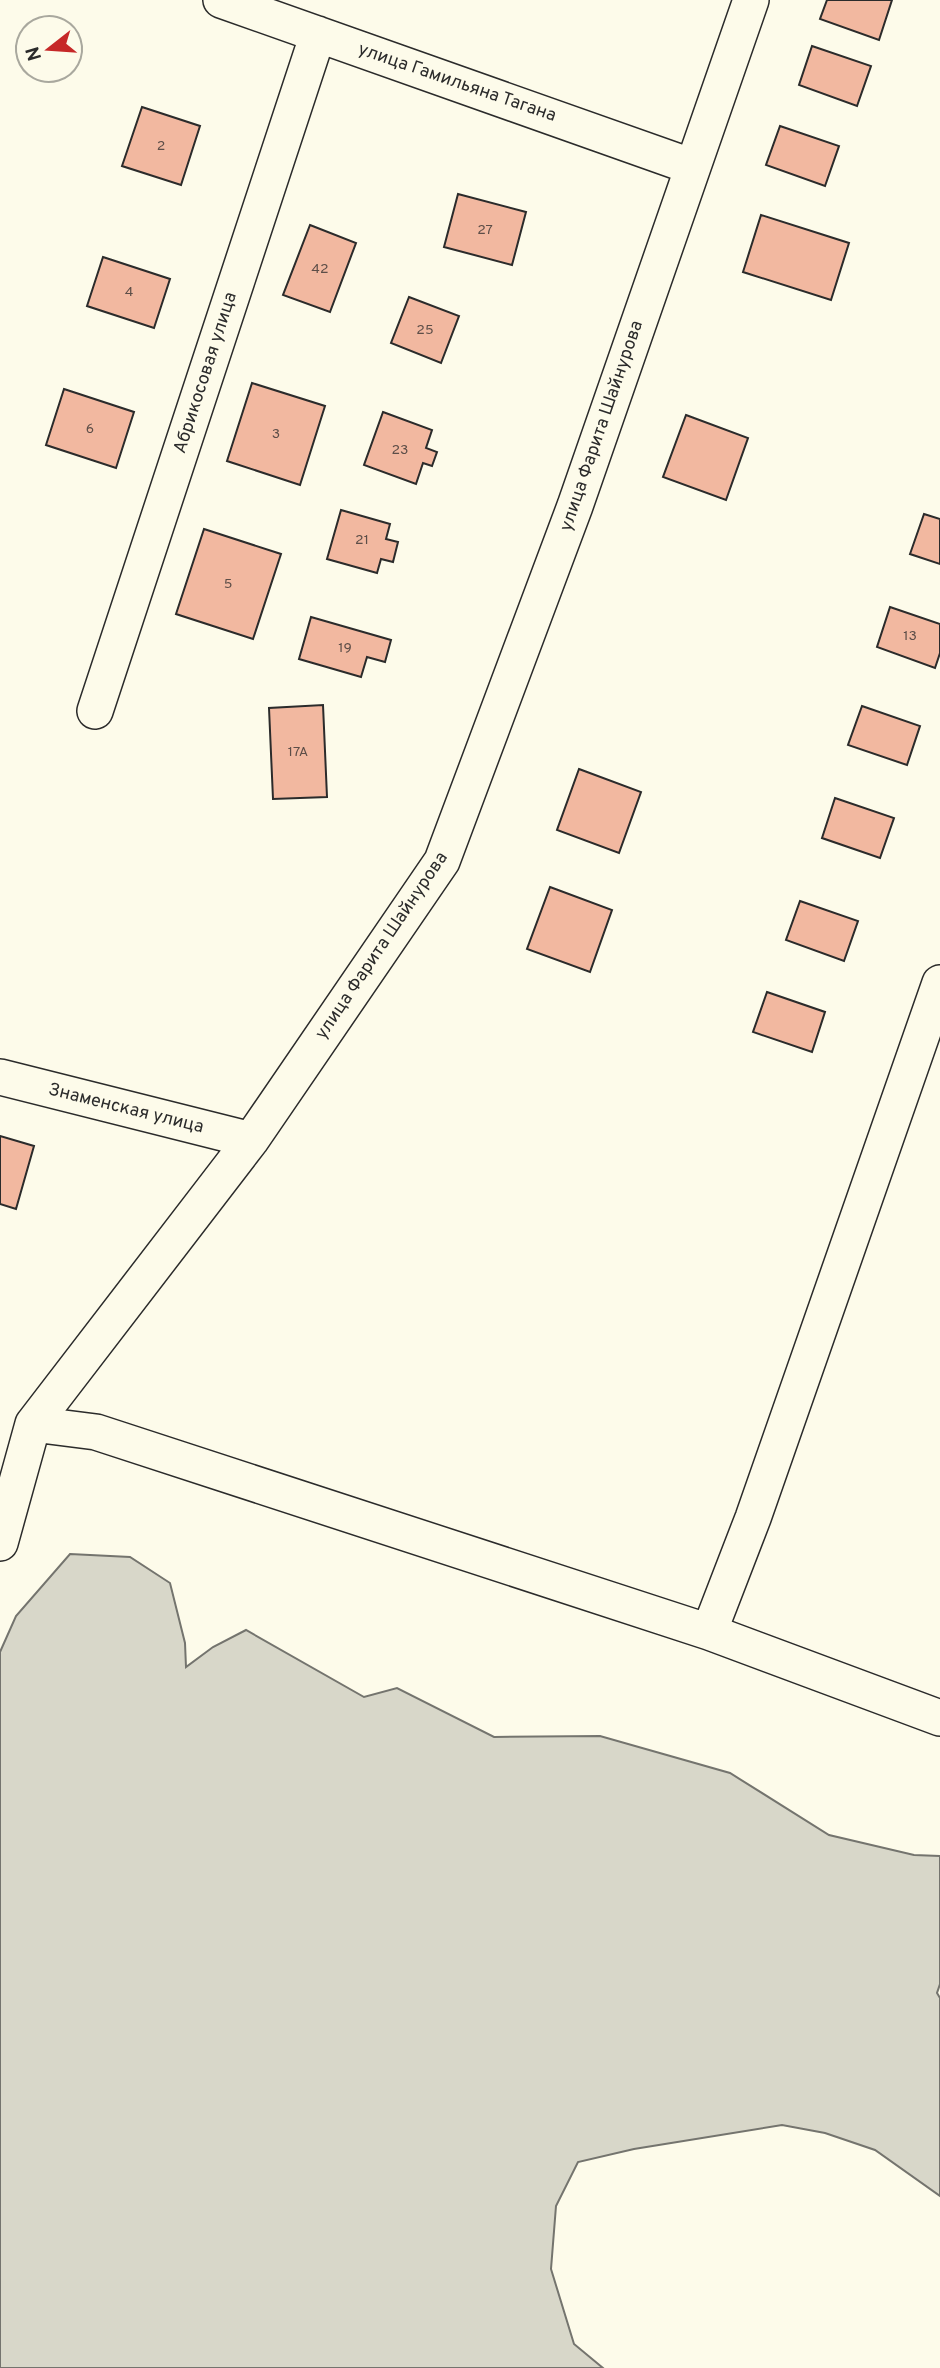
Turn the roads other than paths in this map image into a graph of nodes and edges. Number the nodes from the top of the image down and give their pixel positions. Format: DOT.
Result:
graph roads {
  1 [pos="221,0"];
  2 [pos="751,0"];
  3 [pos="318,34"];
  4 [pos="693,167"];
  5 [pos="95,711"];
  6 [pos="940,983"];
  7 [pos="0,1077"];
  8 [pos="251,1140"];
  9 [pos="33,1424"];
  10 [pos="10,1462"];
  11 [pos="0,1543"];
  12 [pos="709,1632"];
  13 [pos="940,1718"];
  1 -- 3 [label="street, улица Гамильяна Тагана"];
  2 -- 4 [label="street, улица Фарита Шайнурова"];
  3 -- 4 [label="street, улица Гамильяна Тагана"];
  3 -- 5 [label="street, Абрикосовая улица"];
  4 -- 8 [label="street, улица Фарита Шайнурова"];
  6 -- 12 [label="street"];
  7 -- 8 [label="street, Знаменская улица"];
  8 -- 9 [label="street, улица Фарита Шайнурова"];
  9 -- 10 [label="street, улица Фарита Шайнурова"];
  9 -- 12 [label="street"];
  10 -- 11 [label="street, улица Фарита Шайнурова"];
  12 -- 13 [label="street"];
}
